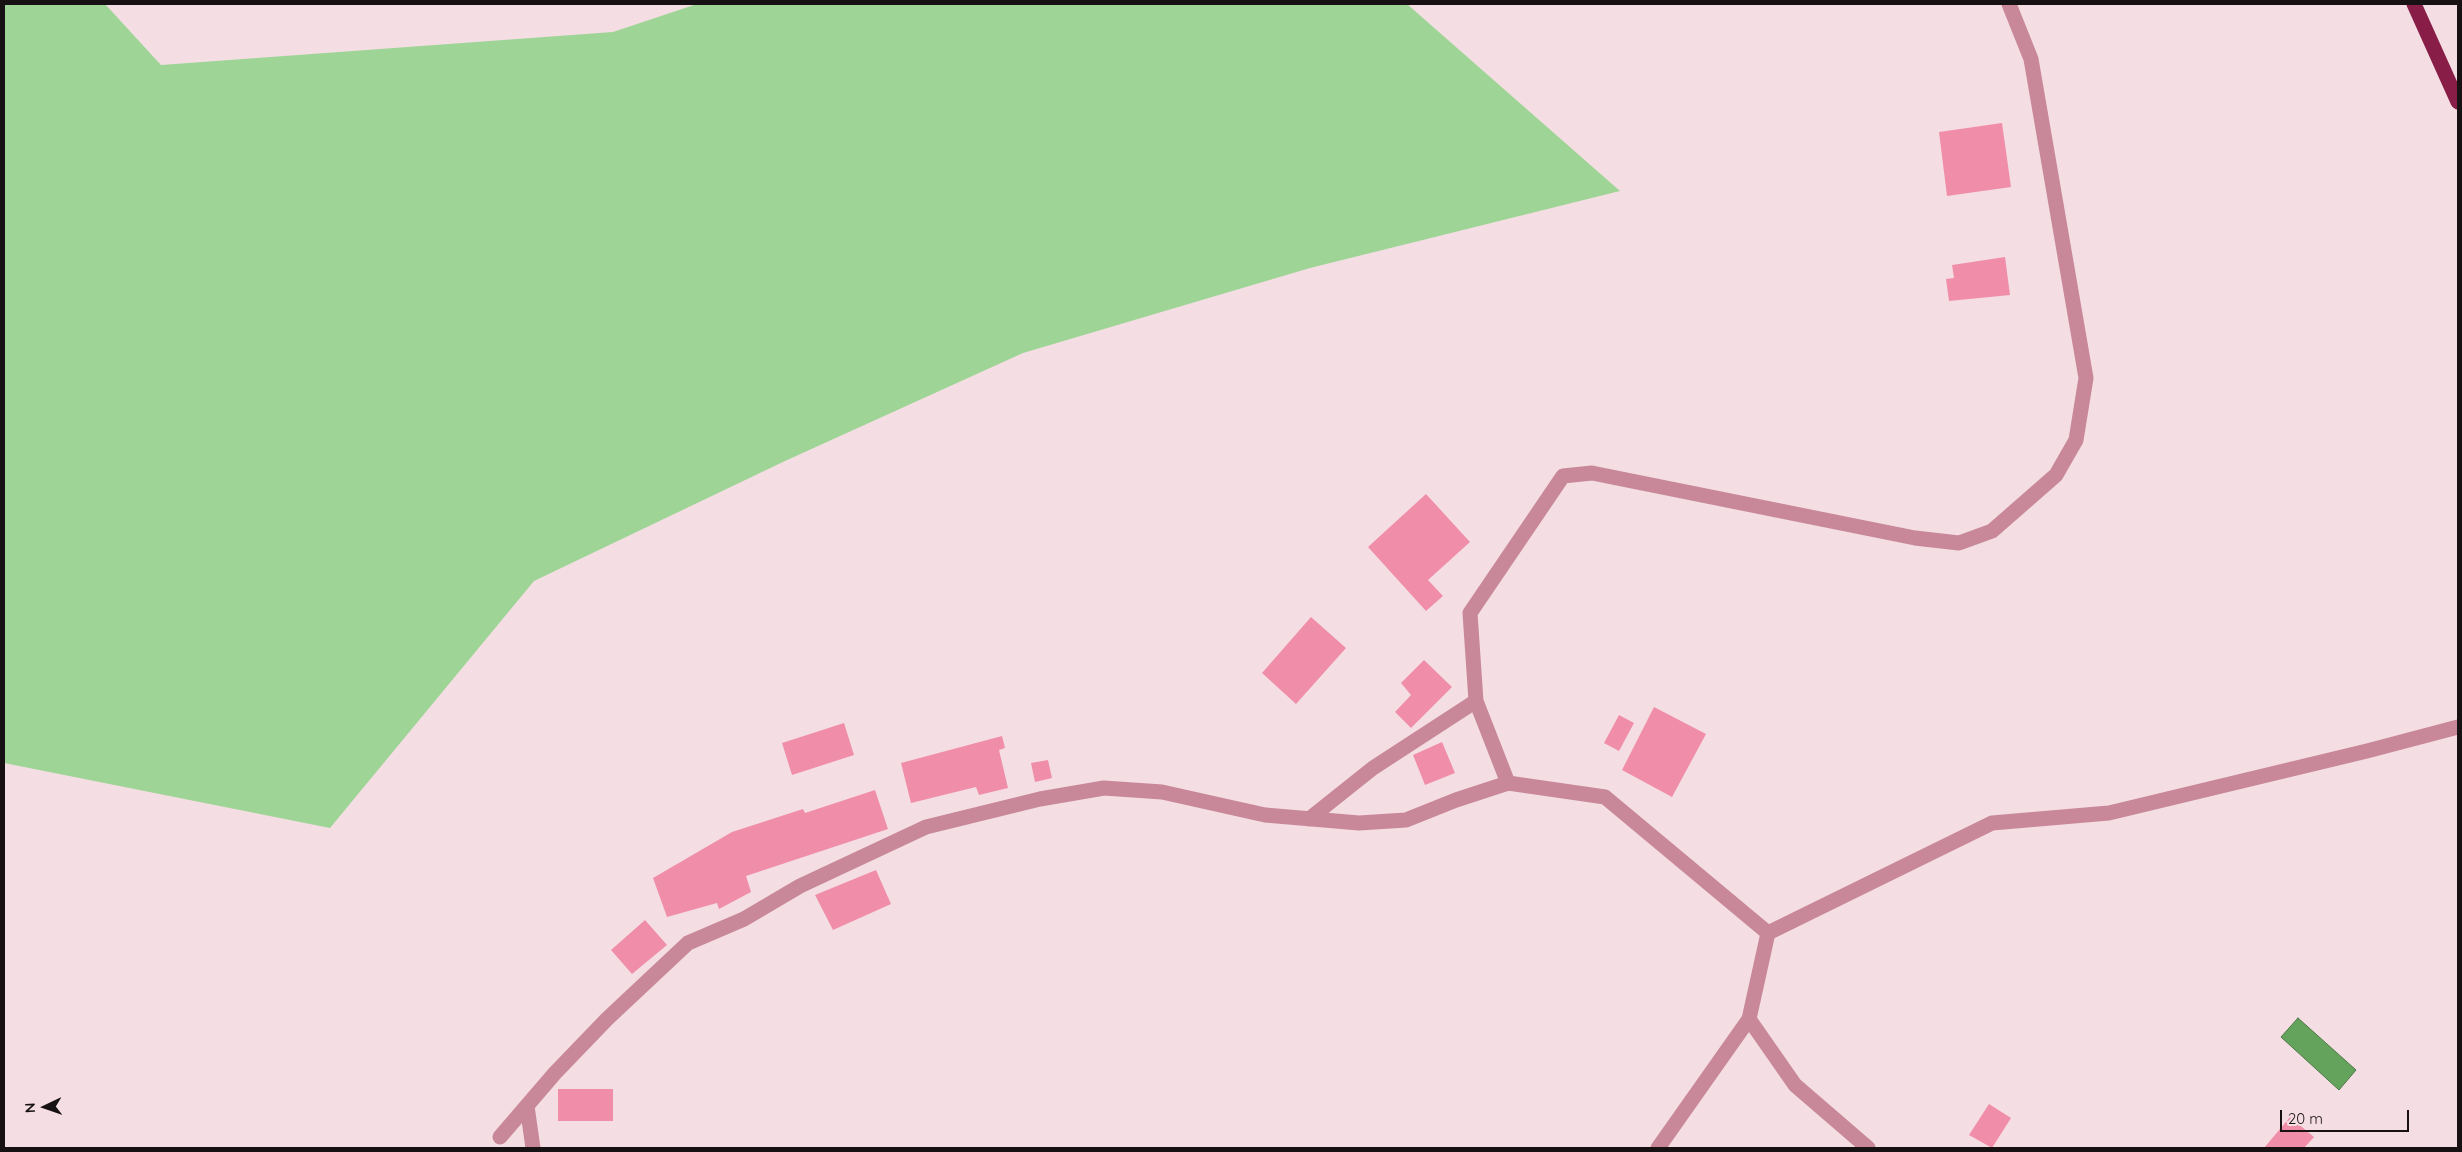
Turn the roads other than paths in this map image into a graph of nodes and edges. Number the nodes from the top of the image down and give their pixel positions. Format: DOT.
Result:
graph roads {
  1 [pos="2009,4"];
  2 [pos="2414,4"];
  3 [pos="2458,102"];
  4 [pos="1476,701"];
  5 [pos="2458,727"];
  6 [pos="1508,783"];
  7 [pos="1310,819"];
  8 [pos="1768,934"];
  9 [pos="1749,1019"];
  10 [pos="527,1106"];
  11 [pos="500,1138"];
  12 [pos="533,1148"];
  13 [pos="1658,1148"];
  14 [pos="1868,1148"];
  1 -- 4 [label="street"];
  2 -- 3 [label="highway"];
  4 -- 6 [label="street"];
  4 -- 7 [label="street"];
  5 -- 8 [label="street"];
  6 -- 7 [label="street"];
  6 -- 8 [label="street"];
  7 -- 10 [label="street"];
  8 -- 9 [label="street"];
  9 -- 13 [label="street"];
  9 -- 14 [label="street"];
  10 -- 11 [label="street"];
  10 -- 12 [label="street"];
}
